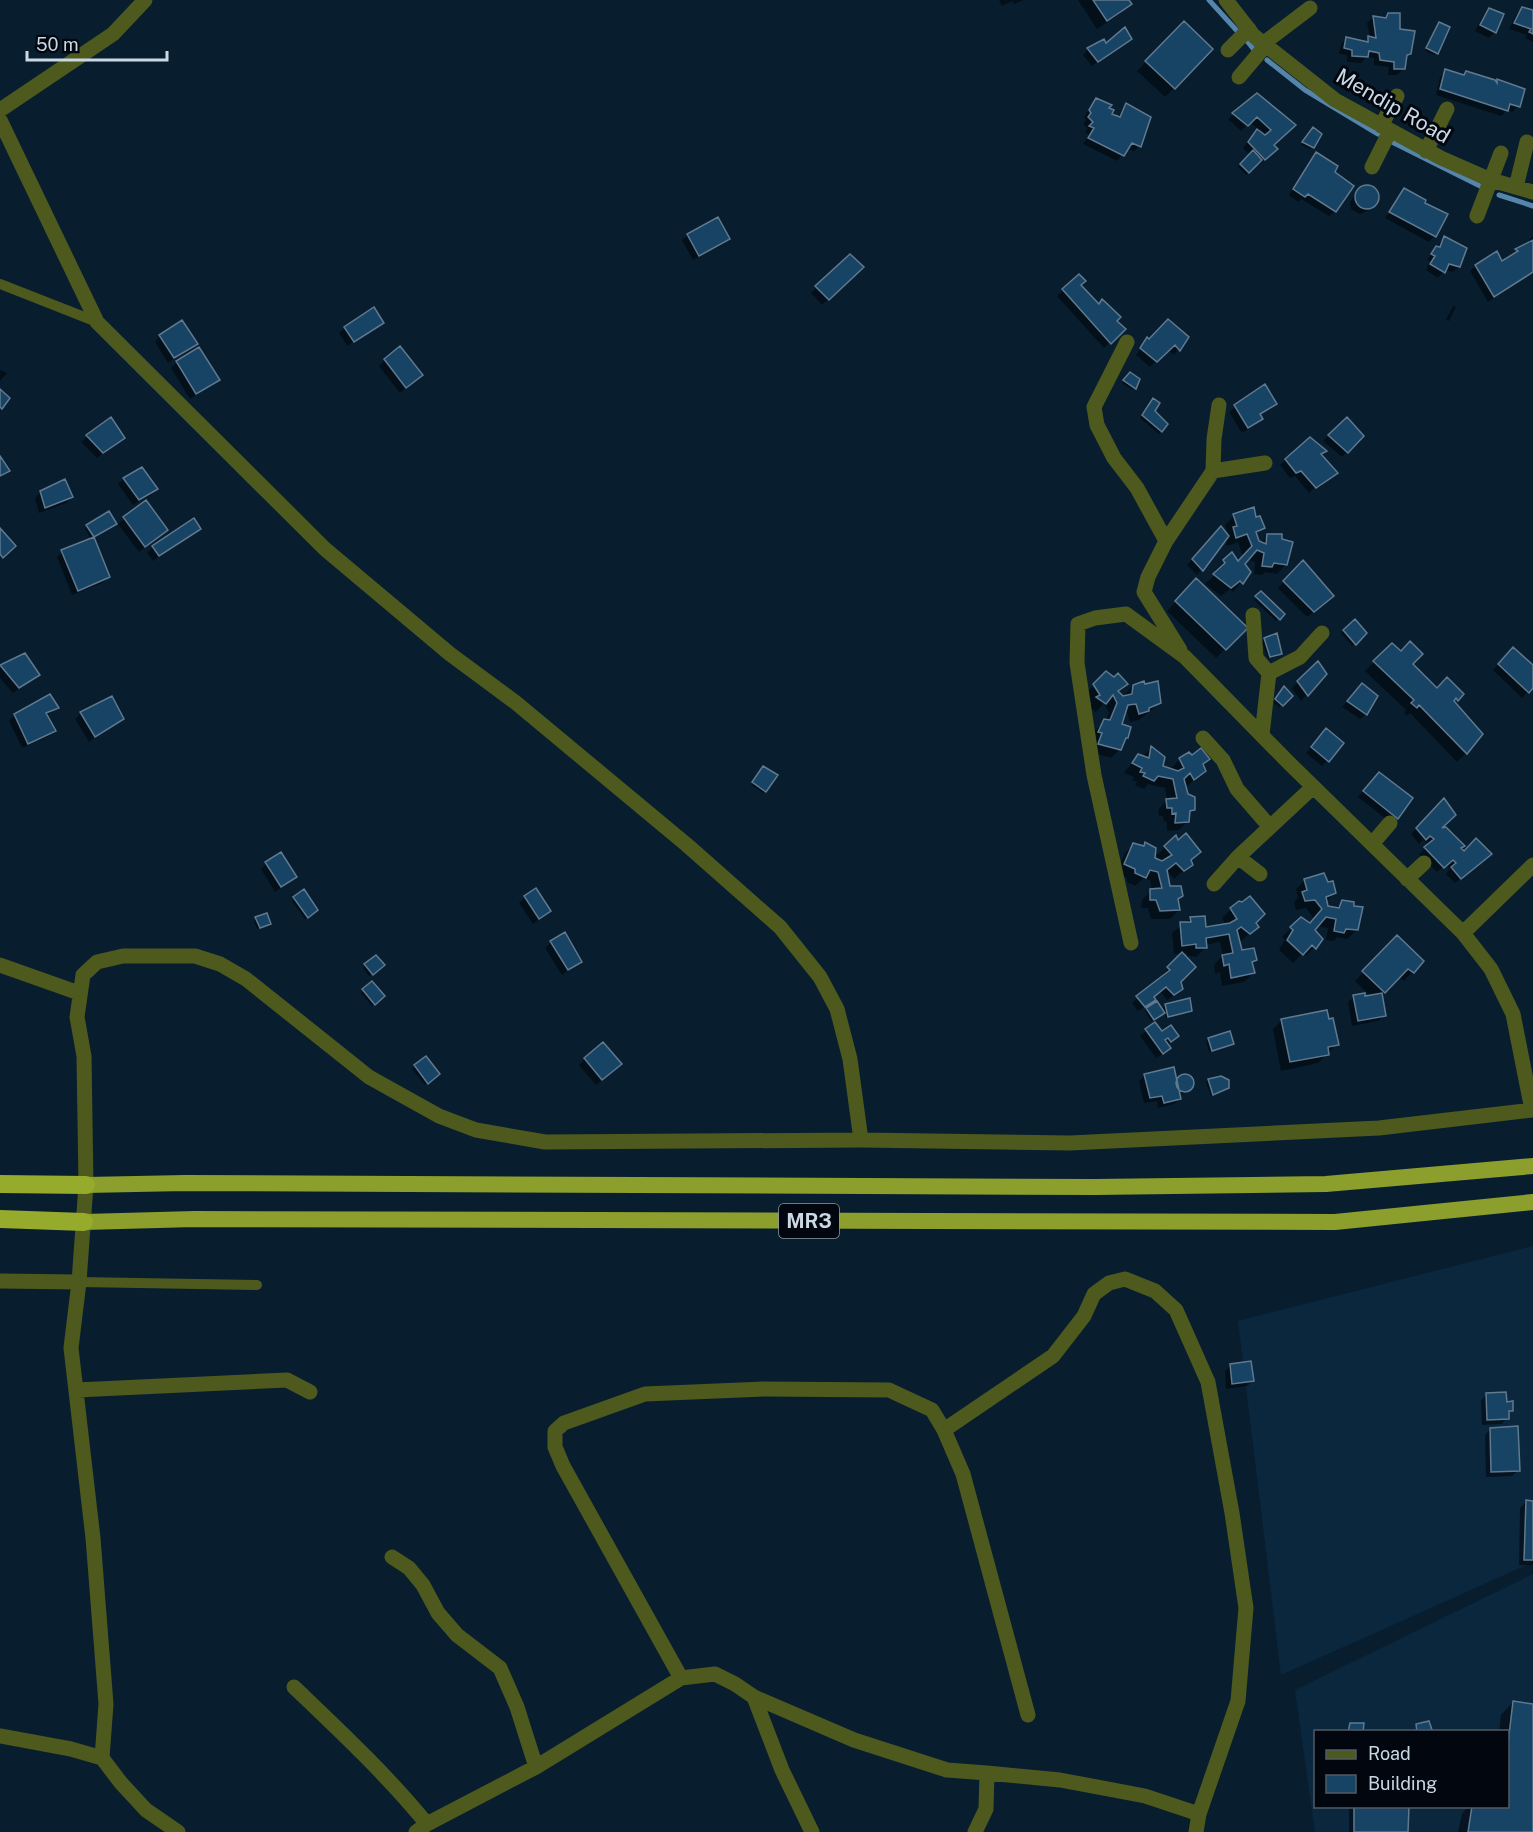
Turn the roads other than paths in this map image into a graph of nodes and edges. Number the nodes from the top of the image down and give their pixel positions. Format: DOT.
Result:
graph roads {
  1 [pos="145,0"];
  2 [pos="1226,0"];
  3 [pos="1310,8"];
  4 [pos="1249,29"];
  5 [pos="1265,44"];
  6 [pos="1228,50"];
  7 [pos="1239,77"];
  8 [pos="1397,96"];
  9 [pos="1446,109"];
  10 [pos="0,110"];
  11 [pos="0,120"];
  12 [pos="1386,129"];
  13 [pos="1527,142"];
  14 [pos="1426,151"];
  15 [pos="1501,153"];
  16 [pos="1372,167"];
  17 [pos="1491,180"];
  18 [pos="1516,187"];
  19 [pos="1533,192"];
  20 [pos="1477,216"];
  21 [pos="0,284"];
  22 [pos="97,322"];
  23 [pos="1127,342"];
  24 [pos="1219,405"];
  25 [pos="1265,463"];
  26 [pos="1213,471"];
  27 [pos="1166,541"];
  28 [pos="1253,615"];
  29 [pos="1322,633"];
  30 [pos="1185,657"];
  31 [pos="1269,673"];
  32 [pos="1262,735"];
  33 [pos="1203,738"];
  34 [pos="1313,787"];
  35 [pos="1390,823"];
  36 [pos="1270,827"];
  37 [pos="1372,844"];
  38 [pos="1238,857"];
  39 [pos="1424,863"];
  40 [pos="1533,865"];
  41 [pos="1260,874"];
  42 [pos="1407,879"];
  43 [pos="1214,884"];
  44 [pos="1463,933"];
  45 [pos="1131,943"];
  46 [pos="0,965"];
  47 [pos="79,993"];
  48 [pos="1532,1110"];
  49 [pos="861,1140"];
  50 [pos="1533,1166"];
  51 [pos="0,1184"];
  52 [pos="86,1185"];
  53 [pos="1533,1202"];
  54 [pos="0,1219"];
  55 [pos="84,1222"];
  56 [pos="0,1281"];
  57 [pos="79,1282"];
  58 [pos="257,1285"];
  59 [pos="77,1390"];
  60 [pos="310,1392"];
  61 [pos="944,1430"];
  62 [pos="392,1557"];
  63 [pos="681,1678"];
  64 [pos="294,1687"];
  65 [pos="754,1698"];
  66 [pos="1028,1715"];
  67 [pos="0,1736"];
  68 [pos="102,1758"];
  69 [pos="536,1767"];
  70 [pos="987,1773"];
  71 [pos="1199,1814"];
  72 [pos="421,1828"];
  73 [pos="178,1832"];
  74 [pos="812,1832"];
  75 [pos="975,1832"];
  76 [pos="1196,1832"];
  1 -- 10 [label="street"];
  2 -- 4 [label="street, Mendip Road"];
  3 -- 5 [label="street"];
  4 -- 5 [label="street, Mendip Road"];
  4 -- 6 [label="street"];
  5 -- 7 [label="street"];
  5 -- 12 [label="street, Mendip Road"];
  8 -- 12 [label="street"];
  9 -- 14 [label="street"];
  11 -- 22 [label="street"];
  12 -- 14 [label="street, Mendip Road"];
  12 -- 16 [label="street"];
  13 -- 18 [label="street"];
  14 -- 17 [label="street, Mendip Road"];
  15 -- 17 [label="street"];
  17 -- 18 [label="street, Mendip Road"];
  17 -- 20 [label="street"];
  18 -- 19 [label="street, Mendip Road"];
  21 -- 22 [label="lane"];
  22 -- 49 [label="street"];
  23 -- 27 [label="street"];
  24 -- 26 [label="street"];
  25 -- 26 [label="street"];
  26 -- 27 [label="street"];
  27 -- 30 [label="street"];
  28 -- 31 [label="street"];
  29 -- 31 [label="street"];
  30 -- 32 [label="street"];
  30 -- 45 [label="street"];
  31 -- 32 [label="street"];
  32 -- 34 [label="street"];
  33 -- 36 [label="street"];
  34 -- 36 [label="street"];
  34 -- 37 [label="street"];
  35 -- 37 [label="street"];
  36 -- 38 [label="street"];
  37 -- 42 [label="street"];
  38 -- 41 [label="street"];
  38 -- 43 [label="street"];
  39 -- 42 [label="street"];
  40 -- 44 [label="street"];
  42 -- 44 [label="street"];
  44 -- 48 [label="street"];
  46 -- 47 [label="street"];
  47 -- 49 [label="street"];
  47 -- 52 [label="street"];
  48 -- 49 [label="street"];
  50 -- 52 [label="highway, MR3"];
  51 -- 52 [label="highway, MR3"];
  52 -- 55 [label="street"];
  53 -- 55 [label="highway, MR3"];
  54 -- 55 [label="highway, MR3"];
  55 -- 57 [label="street"];
  56 -- 57 [label="street"];
  57 -- 58 [label="lane"];
  57 -- 59 [label="street"];
  59 -- 60 [label="street"];
  59 -- 68 [label="street"];
  61 -- 63 [label="street"];
  61 -- 66 [label="street"];
  61 -- 71 [label="street"];
  62 -- 69 [label="street"];
  63 -- 65 [label="street"];
  63 -- 69 [label="street"];
  64 -- 72 [label="street"];
  65 -- 70 [label="street"];
  65 -- 74 [label="street"];
  67 -- 68 [label="street"];
  68 -- 73 [label="street"];
  69 -- 72 [label="street"];
  70 -- 71 [label="street"];
  70 -- 75 [label="street"];
  71 -- 76 [label="street"];
}
